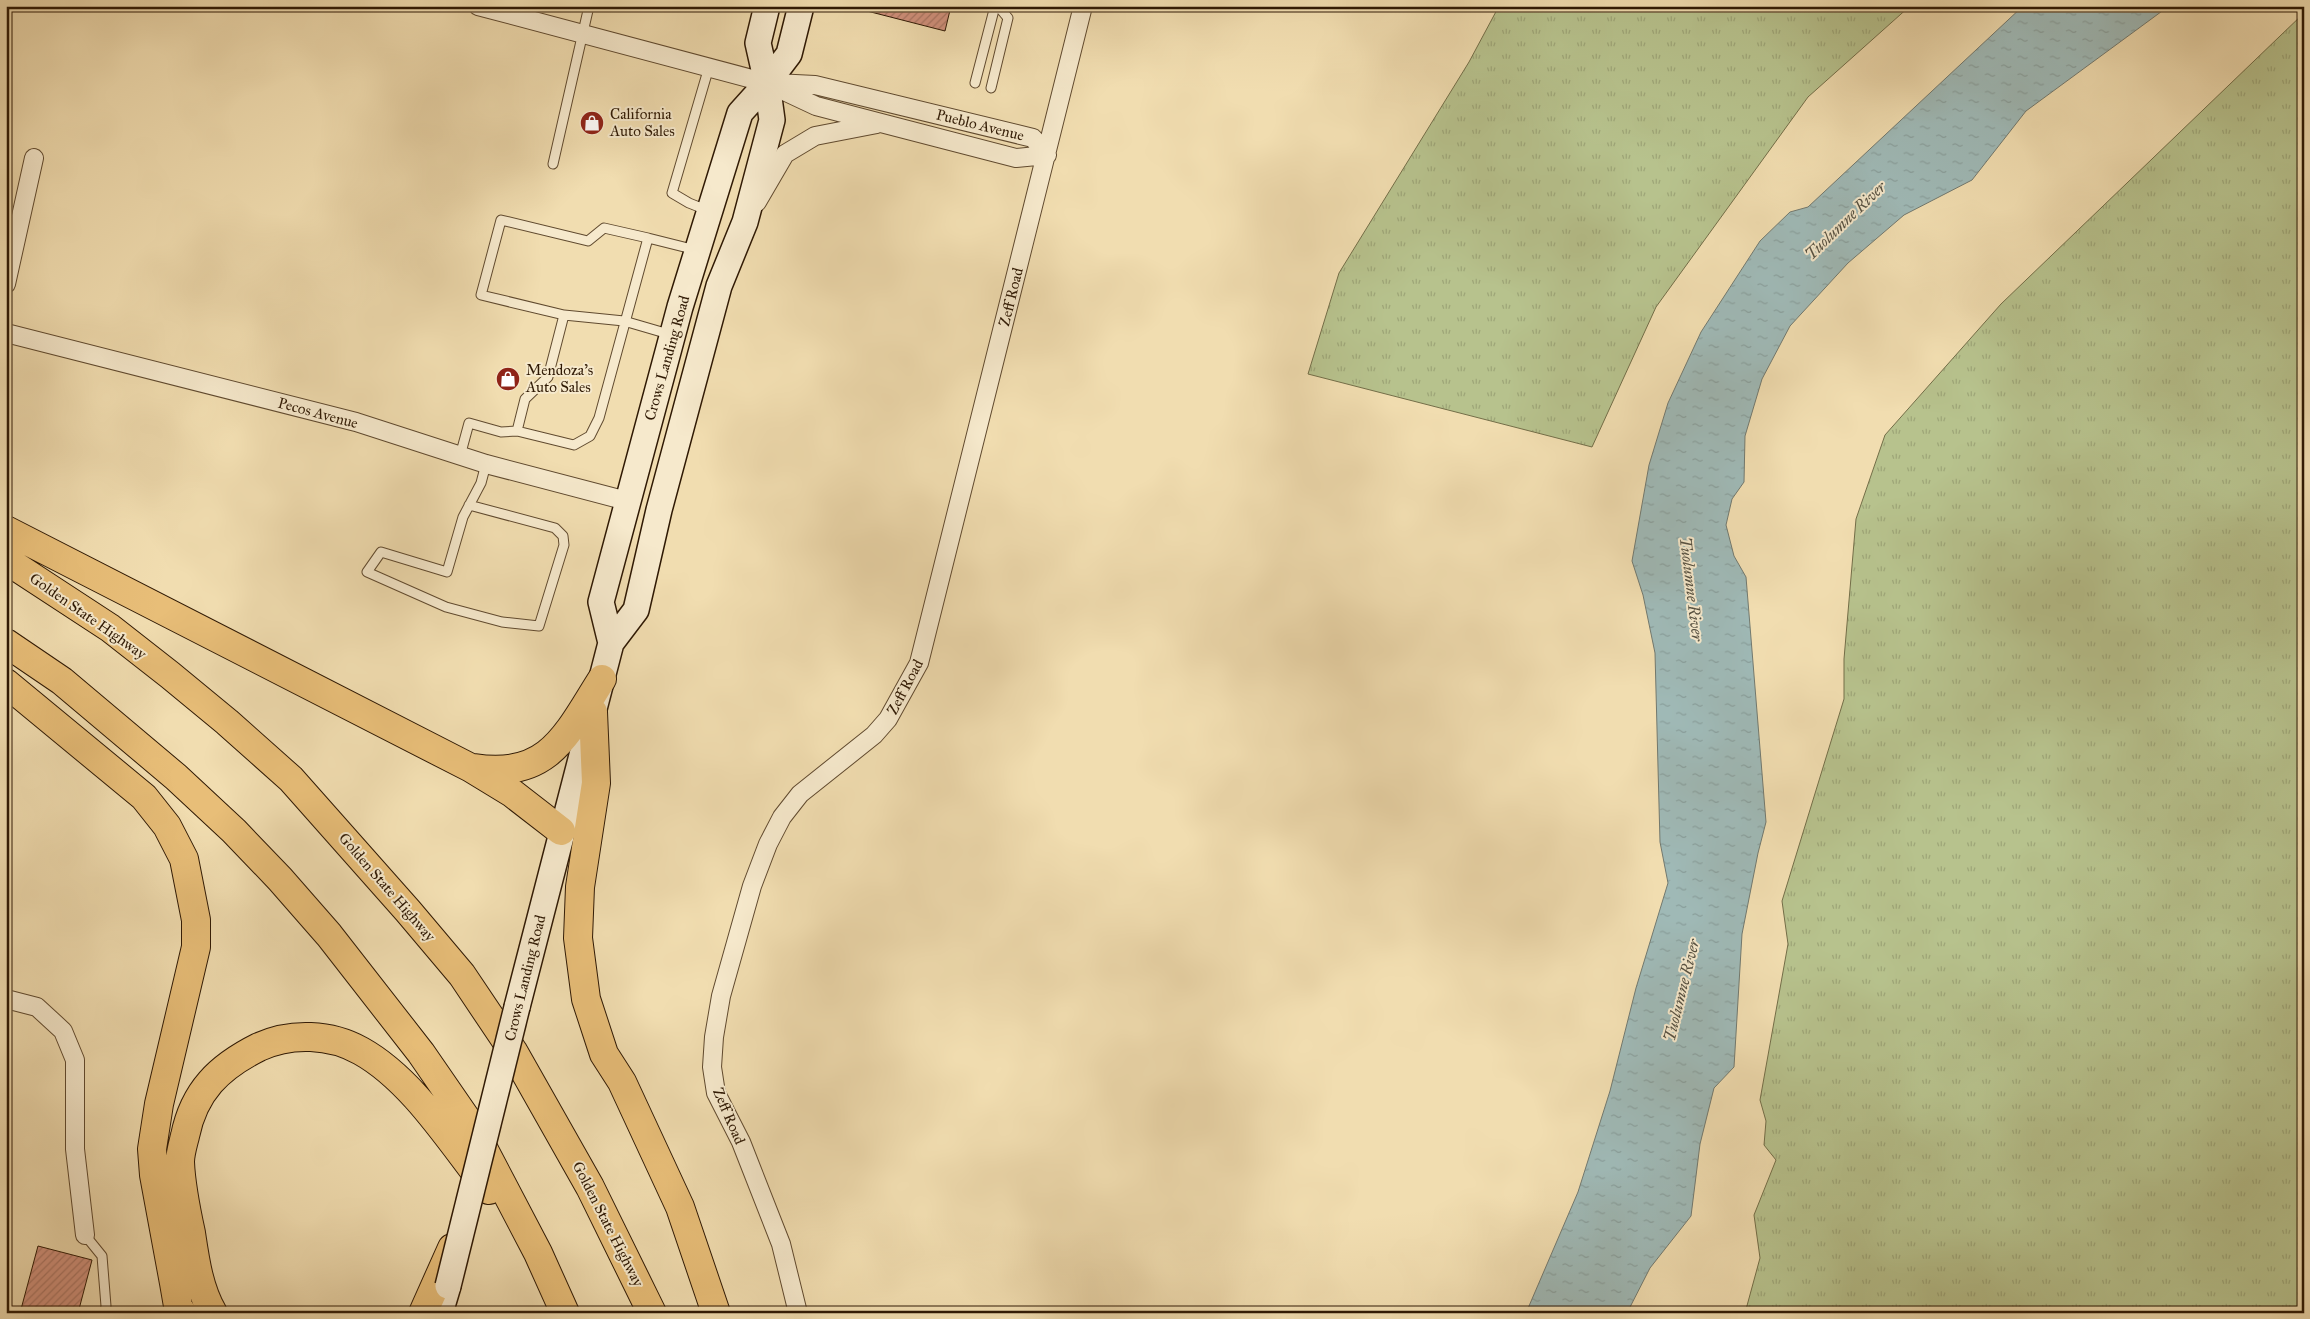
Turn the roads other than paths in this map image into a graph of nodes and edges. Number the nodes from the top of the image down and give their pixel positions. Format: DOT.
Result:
graph roads {
  1 [pos="478,6"];
  2 [pos="589,6"];
  3 [pos="767,6"];
  4 [pos="801,6"];
  5 [pos="997,6"];
  6 [pos="1083,6"];
  7 [pos="582,34"];
  8 [pos="709,67"];
  9 [pos="767,82"];
  10 [pos="975,83"];
  11 [pos="991,88"];
  12 [pos="881,123"];
  13 [pos="1047,155"];
  14 [pos="34,158"];
  15 [pos="553,164"];
  16 [pos="710,211"];
  17 [pos="745,222"];
  18 [pos="648,238"];
  19 [pos="698,251"];
  20 [pos="6,284"];
  21 [pos="564,315"];
  22 [pos="624,321"];
  23 [pos="6,333"];
  24 [pos="673,335"];
  25 [pos="516,431"];
  26 [pos="460,456"];
  27 [pos="486,464"];
  28 [pos="627,501"];
  29 [pos="469,506"];
  30 [pos="6,530"];
  31 [pos="6,560"];
  32 [pos="611,643"];
  33 [pos="6,644"];
  34 [pos="602,680"];
  35 [pos="6,683"];
  36 [pos="593,712"];
  37 [pos="471,768"];
  38 [pos="561,831"];
  39 [pos="6,1000"];
  40 [pos="464,1221"];
  41 [pos="85,1235"];
  42 [pos="538,1253"];
  43 [pos="442,1283"];
  44 [pos="105,1313"];
  45 [pos="182,1313"];
  46 [pos="213,1313"];
  47 [pos="423,1313"];
  48 [pos="440,1313"];
  49 [pos="565,1313"];
  50 [pos="652,1313"];
  51 [pos="716,1313"];
  52 [pos="798,1313"];
  1 -- 7 [label="street, Pueblo Avenue"];
  2 -- 7 [label="lane"];
  3 -- 9 [label="main road, Crows Landing Road"];
  4 -- 9 [label="main road, Crows Landing Road"];
  5 -- 10 [label="lane"];
  5 -- 11 [label="lane"];
  6 -- 13 [label="street, Zeff Road"];
  7 -- 8 [label="street, Pueblo Avenue"];
  7 -- 15 [label="lane"];
  8 -- 9 [label="street, Pueblo Avenue"];
  8 -- 16 [label="lane"];
  9 -- 12 [label="street, Pueblo Avenue"];
  9 -- 13 [label="street, Pueblo Avenue"];
  9 -- 16 [label="main road, Crows Landing Road"];
  9 -- 17 [label="main road, Crows Landing Road"];
  12 -- 13 [label="street, Pueblo Avenue"];
  12 -- 17 [label="street"];
  13 -- 52 [label="street, Zeff Road"];
  14 -- 20 [label="street"];
  16 -- 19 [label="main road, Crows Landing Road"];
  17 -- 32 [label="main road, Crows Landing Road"];
  18 -- 19 [label="lane"];
  18 -- 21 [label="lane"];
  18 -- 22 [label="lane"];
  19 -- 24 [label="main road, Crows Landing Road"];
  21 -- 22 [label="lane"];
  21 -- 25 [label="lane"];
  22 -- 24 [label="lane"];
  22 -- 25 [label="lane"];
  23 -- 26 [label="street, Pecos Avenue"];
  24 -- 28 [label="main road, Crows Landing Road"];
  25 -- 26 [label="lane"];
  26 -- 27 [label="street, Pecos Avenue"];
  27 -- 28 [label="street, Pecos Avenue"];
  27 -- 29 [label="lane"];
  28 -- 32 [label="main road, Crows Landing Road"];
  29 -- 29 [label="lane"];
  30 -- 37 [label="highway"];
  31 -- 50 [label="highway, Golden State Highway"];
  32 -- 34 [label="main road, Crows Landing Road"];
  33 -- 42 [label="highway"];
  34 -- 36 [label="main road, Crows Landing Road"];
  34 -- 37 [label="highway"];
  35 -- 45 [label="highway"];
  36 -- 38 [label="main road, Crows Landing Road"];
  36 -- 51 [label="highway"];
  37 -- 38 [label="highway"];
  38 -- 40 [label="main road, Crows Landing Road, bridge"];
  39 -- 41 [label="street"];
  40 -- 43 [label="highway, bridge"];
  41 -- 44 [label="lane"];
  42 -- 46 [label="highway"];
  42 -- 49 [label="highway"];
  43 -- 47 [label="highway"];
  43 -- 48 [label="main road"];
}
